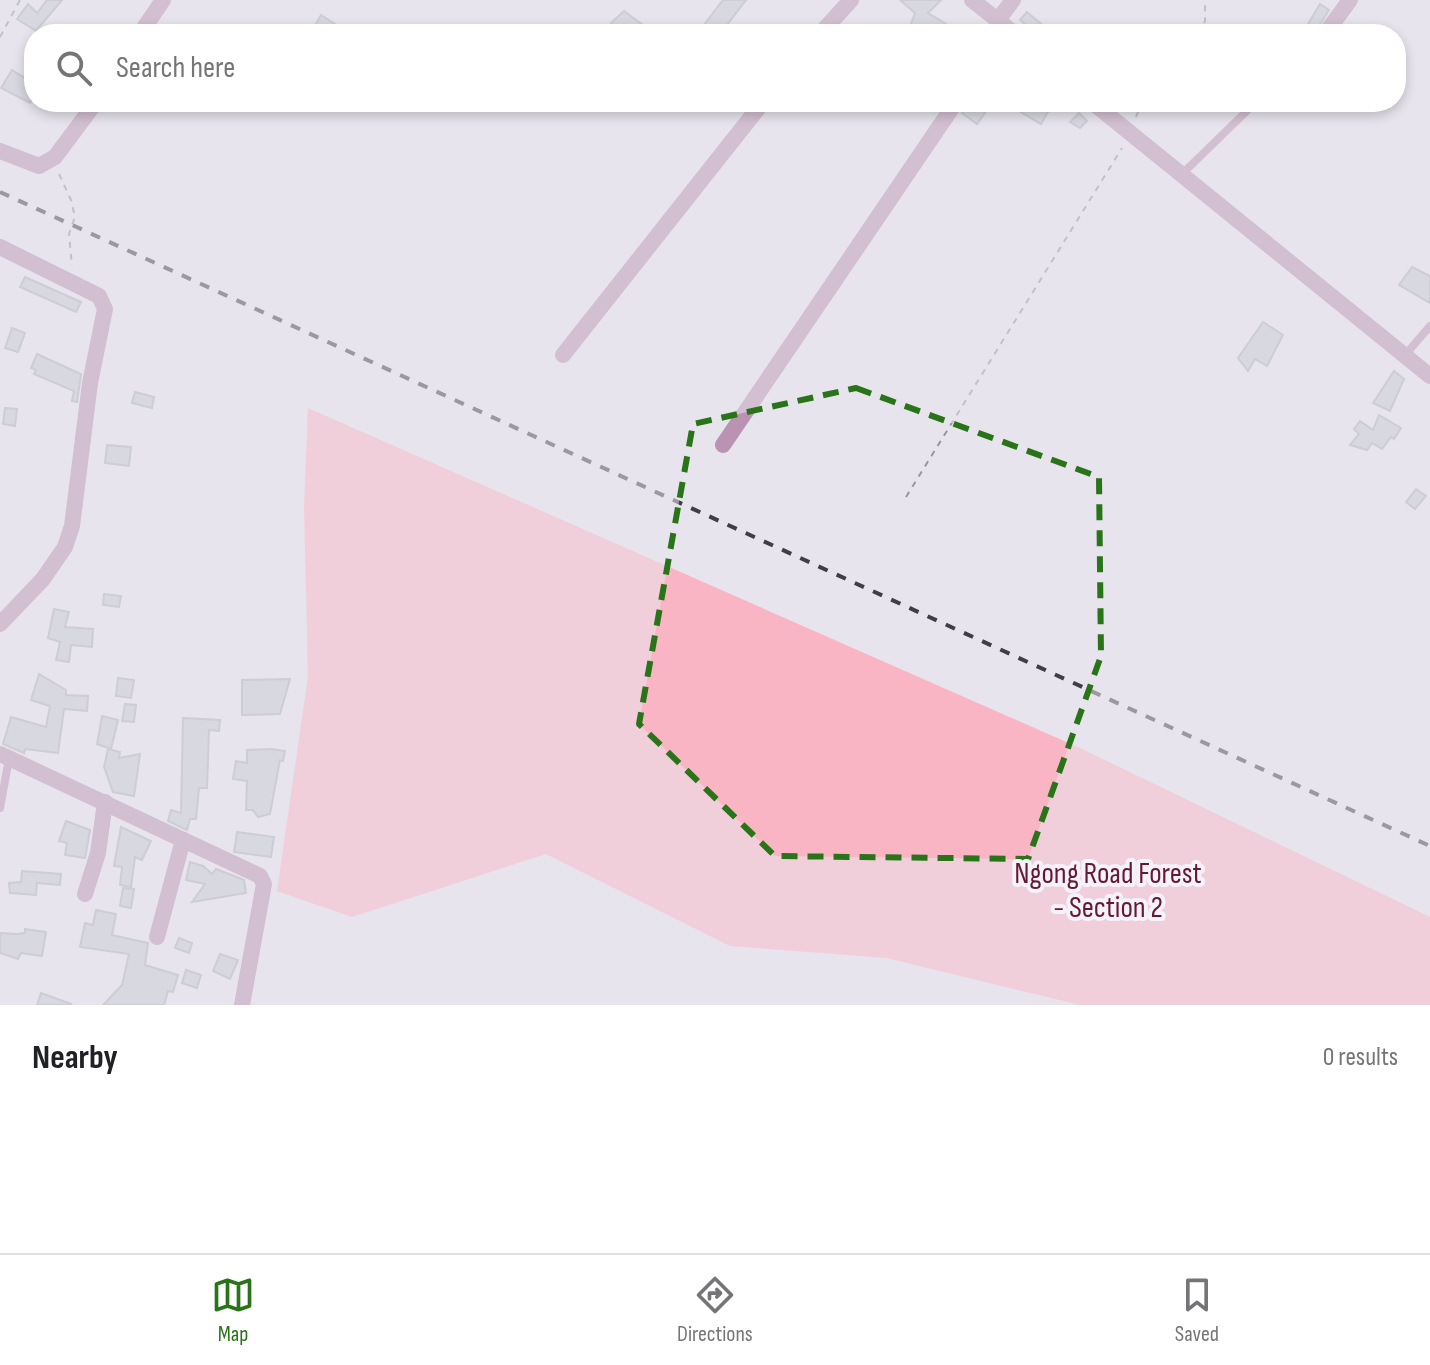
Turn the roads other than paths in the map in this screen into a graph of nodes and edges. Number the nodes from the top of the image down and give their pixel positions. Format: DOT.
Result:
graph roads {
  1 [pos="163,0"];
  2 [pos="851,0"];
  3 [pos="972,0"];
  4 [pos="1013,0"];
  5 [pos="1350,0"];
  6 [pos="147,24"];
  7 [pos="829,24"];
  8 [pos="1000,24"];
  9 [pos="1007,24"];
  10 [pos="1332,24"];
  11 [pos="89,112"];
  12 [pos="755,112"];
  13 [pos="949,112"];
  14 [pos="1103,112"];
  15 [pos="1246,112"];
  16 [pos="0,151"];
  17 [pos="1180,175"];
  18 [pos="0,247"];
  19 [pos="1430,326"];
  20 [pos="563,355"];
  21 [pos="1405,355"];
  22 [pos="1430,376"];
  23 [pos="723,445"];
  24 [pos="0,624"];
  25 [pos="5,756"];
  26 [pos="105,802"];
  27 [pos="0,808"];
  28 [pos="183,840"];
  29 [pos="85,894"];
  30 [pos="157,937"];
  31 [pos="242,1005"];
  1 -- 6 [label="street"];
  2 -- 7 [label="street"];
  3 -- 8 [label="street"];
  4 -- 9 [label="street"];
  5 -- 10 [label="street"];
  11 -- 16 [label="street"];
  12 -- 20 [label="street"];
  13 -- 23 [label="street"];
  14 -- 17 [label="street"];
  15 -- 17 [label="lane"];
  17 -- 21 [label="street"];
  18 -- 24 [label="street"];
  19 -- 21 [label="lane"];
  21 -- 22 [label="street"];
  25 -- 26 [label="street"];
  25 -- 27 [label="lane"];
  26 -- 28 [label="street"];
  26 -- 29 [label="street"];
  28 -- 30 [label="street"];
  28 -- 31 [label="street"];
}
